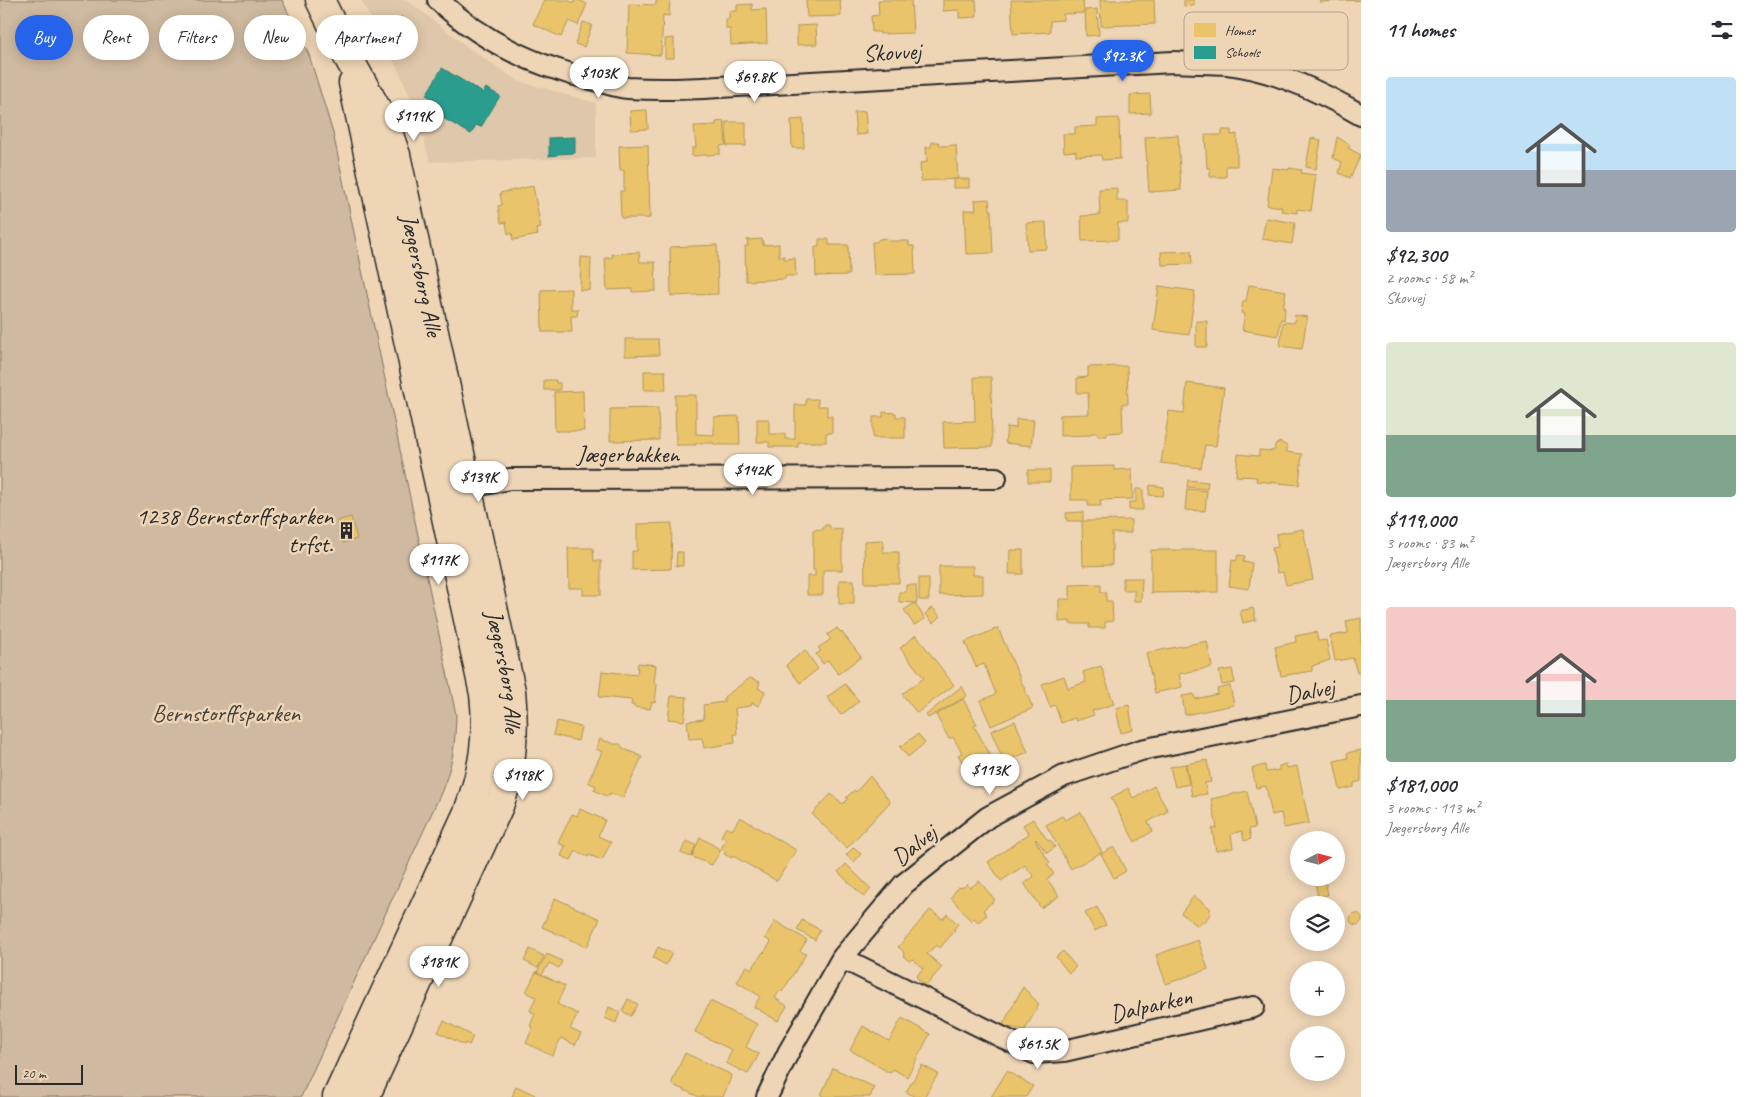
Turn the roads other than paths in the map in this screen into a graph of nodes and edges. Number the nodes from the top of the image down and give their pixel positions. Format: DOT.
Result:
graph roads {
  1 [pos="320,0"];
  2 [pos="438,0"];
  3 [pos="327,15"];
  4 [pos="349,60"];
  5 [pos="350,60"];
  6 [pos="1184,62"];
  7 [pos="1256,70"];
  8 [pos="1361,115"];
  9 [pos="996,478"];
  10 [pos="467,488"];
  11 [pos="441,493"];
  12 [pos="1361,706"];
  13 [pos="842,958"];
  14 [pos="1254,1007"];
  15 [pos="337,1097"];
  16 [pos="365,1097"];
  17 [pos="767,1097"];
  1 -- 3 [label="street, Jægersborg Alle"];
  2 -- 6 [label="street, Skovvej"];
  4 -- 11 [label="street, Jægersborg Alle"];
  5 -- 10 [label="street, Jægersborg Alle"];
  7 -- 8 [label="street, Skovvej"];
  9 -- 10 [label="street, Jægerbakken"];
  10 -- 11 [label="street, Jægerbakken"];
  10 -- 16 [label="street, Jægersborg Alle"];
  11 -- 15 [label="street, Jægersborg Alle"];
  12 -- 13 [label="street, Dalvej"];
  13 -- 14 [label="street, Dalparken"];
  13 -- 17 [label="street, Dalvej"];
}
